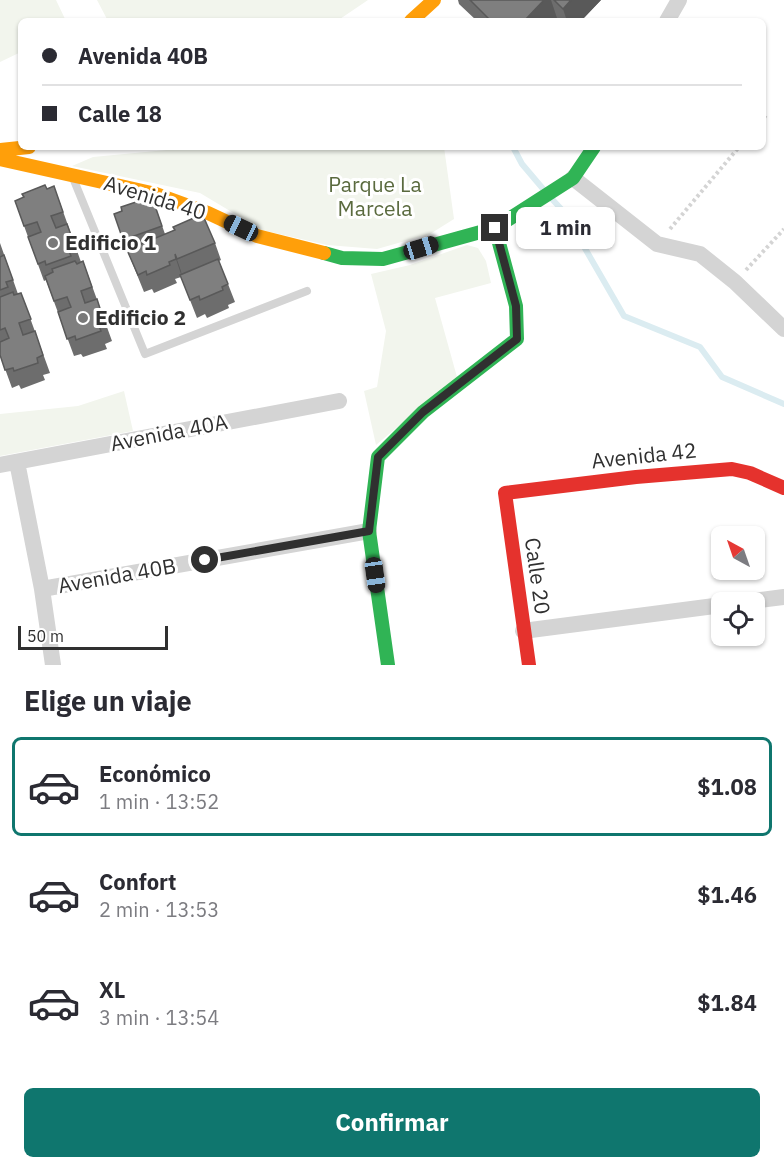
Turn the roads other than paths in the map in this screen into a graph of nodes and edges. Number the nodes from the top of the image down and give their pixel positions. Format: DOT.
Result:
graph roads {
  1 [pos="434,0"];
  2 [pos="679,0"];
  3 [pos="414,18"];
  4 [pos="669,18"];
  5 [pos="18,148"];
  6 [pos="0,150"];
  7 [pos="592,150"];
  8 [pos="0,159"];
  9 [pos="71,175"];
  10 [pos="573,178"];
  11 [pos="495,228"];
  12 [pos="307,291"];
  13 [pos="784,329"];
  14 [pos="339,401"];
  15 [pos="17,462"];
  16 [pos="0,465"];
  17 [pos="784,488"];
  18 [pos="505,493"];
  19 [pos="369,531"];
  20 [pos="42,589"];
  21 [pos="784,597"];
  22 [pos="765,599"];
  23 [pos="711,606"];
  24 [pos="524,631"];
  25 [pos="53,665"];
  26 [pos="387,665"];
  27 [pos="529,665"];
  1 -- 3 [label="street"];
  2 -- 4 [label="street"];
  5 -- 6 [label="street"];
  7 -- 10 [label="street, Avenida 40"];
  8 -- 9 [label="street, Avenida 40"];
  9 -- 11 [label="street, Avenida 40"];
  9 -- 12 [label="lane"];
  10 -- 11 [label="street, Avenida 40"];
  10 -- 13 [label="street"];
  11 -- 19 [label="street"];
  14 -- 15 [label="street, Avenida 40A"];
  15 -- 16 [label="street, Avenida 40A"];
  15 -- 20 [label="street"];
  17 -- 18 [label="street, Avenida 42"];
  18 -- 24 [label="street, Calle 20"];
  19 -- 20 [label="street, Avenida 40B"];
  19 -- 26 [label="street"];
  20 -- 25 [label="street"];
  21 -- 22 [label="street"];
  23 -- 24 [label="street"];
  24 -- 27 [label="street, Calle 20"];
}
